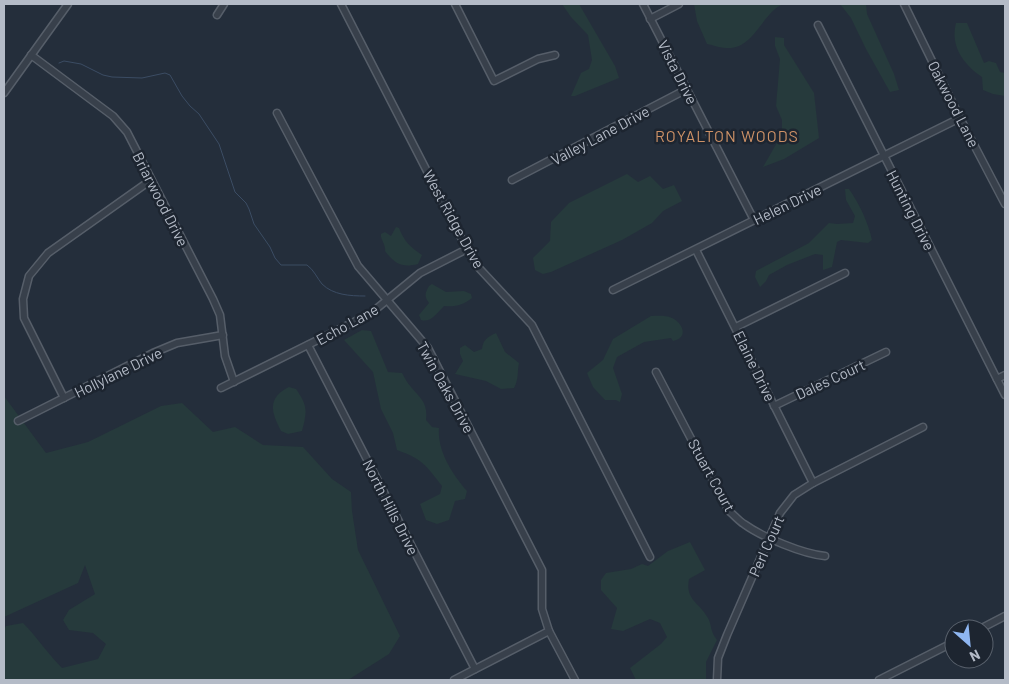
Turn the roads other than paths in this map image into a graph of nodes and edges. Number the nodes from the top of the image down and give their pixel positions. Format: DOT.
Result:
graph roads {
  1 [pos="68,4"];
  2 [pos="224,4"];
  3 [pos="341,4"];
  4 [pos="455,4"];
  5 [pos="642,4"];
  6 [pos="679,4"];
  7 [pos="904,4"];
  8 [pos="217,15"];
  9 [pos="650,19"];
  10 [pos="818,25"];
  11 [pos="31,55"];
  12 [pos="555,55"];
  13 [pos="687,89"];
  14 [pos="4,93"];
  15 [pos="277,112"];
  16 [pos="960,118"];
  17 [pos="884,156"];
  18 [pos="151,180"];
  19 [pos="512,180"];
  20 [pos="1005,204"];
  21 [pos="754,220"];
  22 [pos="467,249"];
  23 [pos="696,250"];
  24 [pos="845,273"];
  25 [pos="613,290"];
  26 [pos="388,301"];
  27 [pos="736,327"];
  28 [pos="223,334"];
  29 [pos="308,345"];
  30 [pos="886,352"];
  31 [pos="656,372"];
  32 [pos="1005,375"];
  33 [pos="997,379"];
  34 [pos="234,382"];
  35 [pos="221,388"];
  36 [pos="1005,395"];
  37 [pos="64,398"];
  38 [pos="774,406"];
  39 [pos="18,421"];
  40 [pos="923,428"];
  41 [pos="813,483"];
  42 [pos="769,538"];
  43 [pos="825,556"];
  44 [pos="650,557"];
  45 [pos="549,631"];
  46 [pos="944,647"];
  47 [pos="475,669"];
  48 [pos="454,680"];
  49 [pos="575,680"];
  50 [pos="717,680"];
  51 [pos="879,680"];
  1 -- 11 [label="street"];
  2 -- 8 [label="street"];
  3 -- 22 [label="street, West Ridge Drive"];
  4 -- 12 [label="street"];
  5 -- 9 [label="street, Vista Drive"];
  6 -- 9 [label="street"];
  7 -- 16 [label="street, Oakwood Lane"];
  9 -- 13 [label="street, Vista Drive"];
  10 -- 17 [label="street, Hunting Drive"];
  11 -- 14 [label="street"];
  11 -- 18 [label="street, Briarwood Drive"];
  13 -- 19 [label="street, Valley Lane Drive"];
  13 -- 21 [label="street, Vista Drive"];
  15 -- 26 [label="street, Twin Oaks Drive"];
  16 -- 17 [label="street, Helen Drive"];
  16 -- 20 [label="street, Oakwood Lane"];
  17 -- 21 [label="street, Helen Drive"];
  17 -- 33 [label="street, Hunting Drive"];
  18 -- 28 [label="street, Briarwood Drive"];
  18 -- 37 [label="street"];
  21 -- 23 [label="street, Helen Drive"];
  22 -- 26 [label="street, Echo Lane"];
  22 -- 44 [label="street, West Ridge Drive"];
  23 -- 25 [label="street, Helen Drive"];
  23 -- 27 [label="street, Elaine Drive"];
  24 -- 27 [label="street"];
  26 -- 29 [label="street, Echo Lane"];
  26 -- 45 [label="street, Twin Oaks Drive"];
  27 -- 38 [label="street, Elaine Drive"];
  28 -- 34 [label="street, Briarwood Drive"];
  28 -- 37 [label="street, Hollylane Drive"];
  29 -- 34 [label="street, Echo Lane"];
  29 -- 47 [label="street, North Hills Drive"];
  30 -- 38 [label="street, Dales Court"];
  31 -- 42 [label="street, Stuart Court"];
  32 -- 33 [label="street"];
  33 -- 36 [label="street, Hunting Drive"];
  34 -- 35 [label="street, Echo Lane"];
  37 -- 39 [label="street, Hollylane Drive"];
  38 -- 41 [label="street, Elaine Drive"];
  40 -- 41 [label="street, Perl Court"];
  41 -- 42 [label="street, Perl Court"];
  42 -- 43 [label="street, Stuart Court"];
  42 -- 50 [label="street, Perl Court"];
  45 -- 47 [label="street"];
  45 -- 49 [label="street, Twin Oaks Drive"];
  46 -- 51 [label="street"];
  47 -- 48 [label="street"];
}
